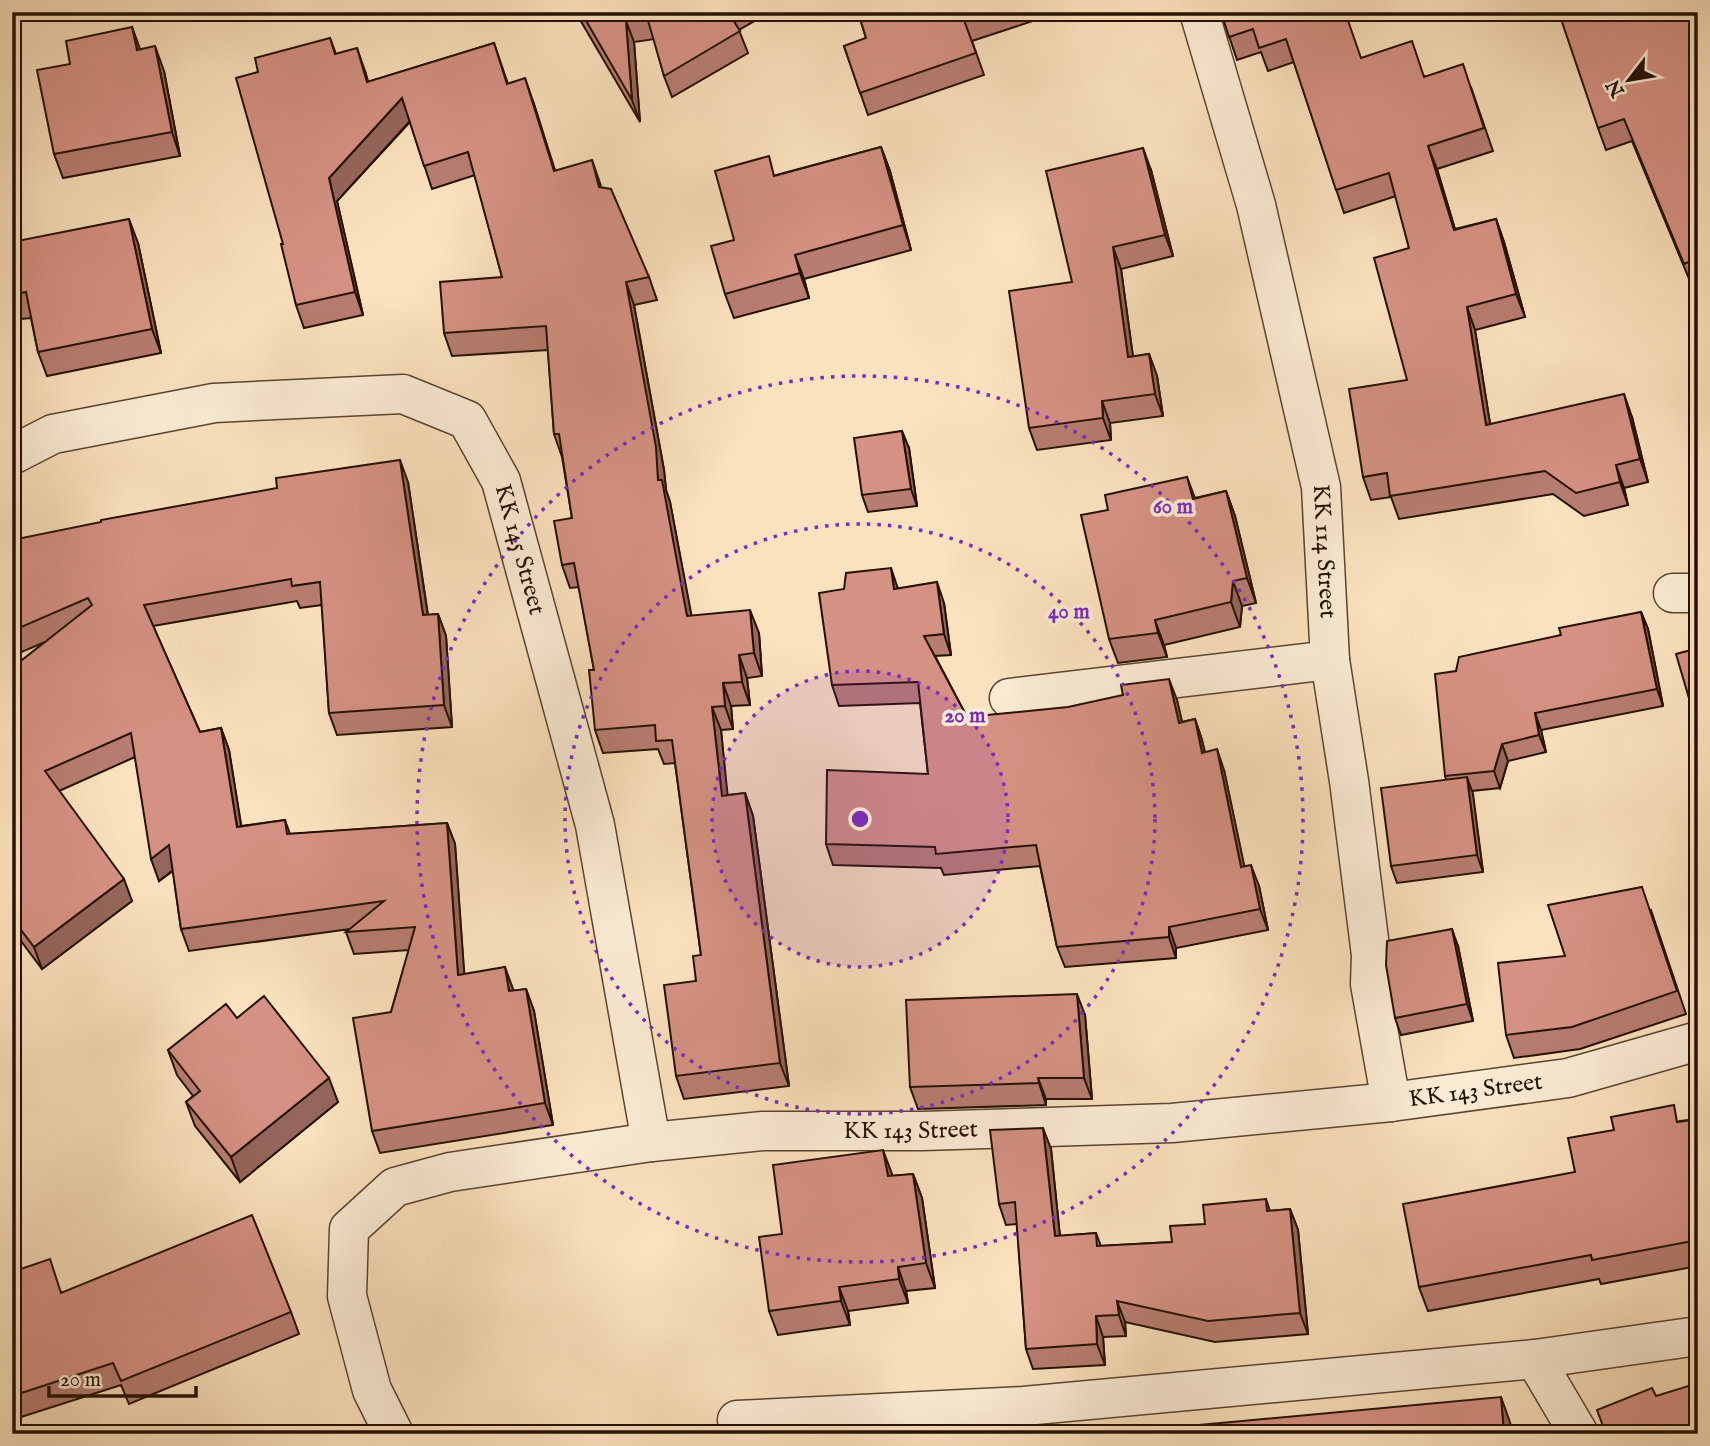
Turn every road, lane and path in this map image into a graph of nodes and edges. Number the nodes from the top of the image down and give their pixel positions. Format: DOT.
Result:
graph roads {
  1 [pos="1199,12"];
  2 [pos="12,455"];
  3 [pos="1330,660"];
  4 [pos="1009,698"];
  5 [pos="1698,1041"];
  6 [pos="1391,1102"];
  7 [pos="651,1142"];
  8 [pos="1698,1336"];
  9 [pos="1535,1359"];
  10 [pos="737,1420"];
  11 [pos="394,1434"];
  12 [pos="1579,1434"];
  1 -- 3 [label="street, KK 114 Street"];
  2 -- 7 [label="street, KK 145 Street"];
  3 -- 4 [label="street"];
  3 -- 6 [label="street, KK 114 Street"];
  5 -- 6 [label="street, KK 143 Street"];
  6 -- 7 [label="street, KK 143 Street"];
  7 -- 11 [label="street, KK 143 Street"];
  8 -- 9 [label="street"];
  9 -- 10 [label="street"];
  9 -- 12 [label="street"];
}
